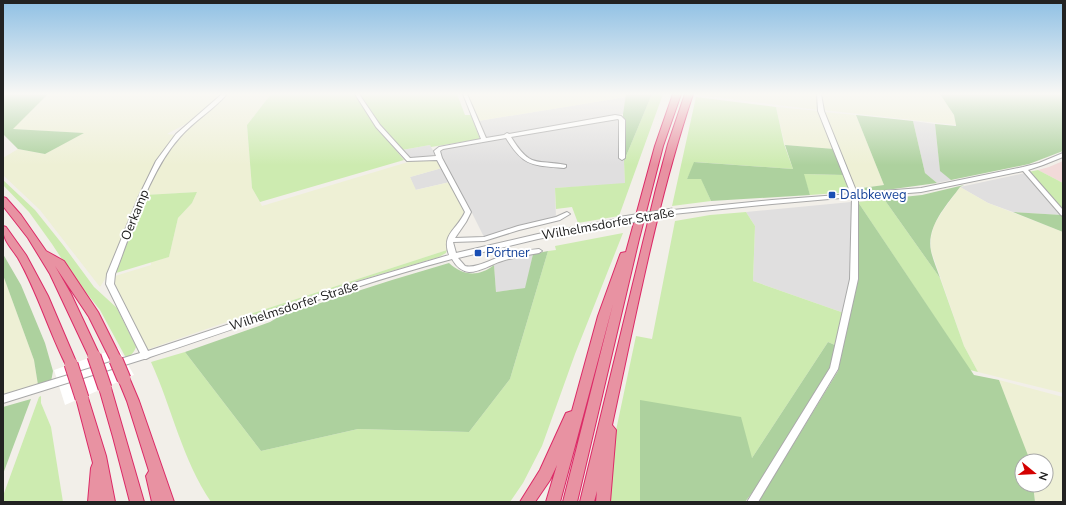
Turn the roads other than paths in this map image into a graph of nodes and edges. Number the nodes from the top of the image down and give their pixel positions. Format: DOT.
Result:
graph roads {
  1 [pos="198,118"];
  2 [pos="372,118"];
  3 [pos="475,118"];
  4 [pos="612,118"];
  5 [pos="617,118"];
  6 [pos="669,118"];
  7 [pos="681,118"];
  8 [pos="824,118"];
  9 [pos="507,136"];
  10 [pos="484,140"];
  11 [pos="1063,155"];
  12 [pos="439,158"];
  13 [pos="622,158"];
  14 [pos="564,166"];
  15 [pos="1024,169"];
  16 [pos="855,196"];
  17 [pos="3,200"];
  18 [pos="567,214"];
  19 [pos="1063,214"];
  20 [pos="3,229"];
  21 [pos="634,239"];
  22 [pos="450,240"];
  23 [pos="539,251"];
  24 [pos="42,253"];
  25 [pos="454,256"];
  26 [pos="146,356"];
  27 [pos="586,382"];
  28 [pos="613,390"];
  29 [pos="3,399"];
  30 [pos="99,456"];
  31 [pos="153,464"];
  32 [pos="95,502"];
  33 [pos="108,502"];
  34 [pos="137,502"];
  35 [pos="160,502"];
  36 [pos="168,502"];
  37 [pos="527,502"];
  38 [pos="553,502"];
  39 [pos="570,502"];
  40 [pos="587,502"];
  41 [pos="603,502"];
  42 [pos="752,502"];
  1 -- 26 [label="street, Oerkamp"];
  2 -- 12 [label="street"];
  3 -- 10 [label="street"];
  4 -- 9 [label="street"];
  5 -- 13 [label="street"];
  6 -- 21 [label="highway"];
  7 -- 28 [label="highway"];
  8 -- 16 [label="street"];
  9 -- 10 [label="street"];
  9 -- 14 [label="street"];
  10 -- 12 [label="street"];
  11 -- 15 [label="street, Wilhelmsdorfer Straße"];
  12 -- 22 [label="street"];
  15 -- 16 [label="street, Wilhelmsdorfer Straße"];
  15 -- 19 [label="street"];
  16 -- 25 [label="street, Wilhelmsdorfer Straße, bridge"];
  16 -- 42 [label="street"];
  17 -- 24 [label="highway"];
  18 -- 22 [label="street"];
  20 -- 30 [label="highway, bridge"];
  21 -- 27 [label="highway"];
  21 -- 39 [label="highway"];
  22 -- 25 [label="street"];
  23 -- 25 [label="street"];
  24 -- 31 [label="highway, bridge"];
  24 -- 34 [label="highway, bridge"];
  25 -- 26 [label="street, Wilhelmsdorfer Straße"];
  26 -- 29 [label="street, Wilhelmsdorfer Straße"];
  27 -- 37 [label="highway"];
  27 -- 38 [label="highway"];
  28 -- 40 [label="highway"];
  28 -- 41 [label="highway"];
  30 -- 32 [label="highway"];
  30 -- 33 [label="highway"];
  31 -- 35 [label="highway"];
  31 -- 36 [label="highway"];
}
